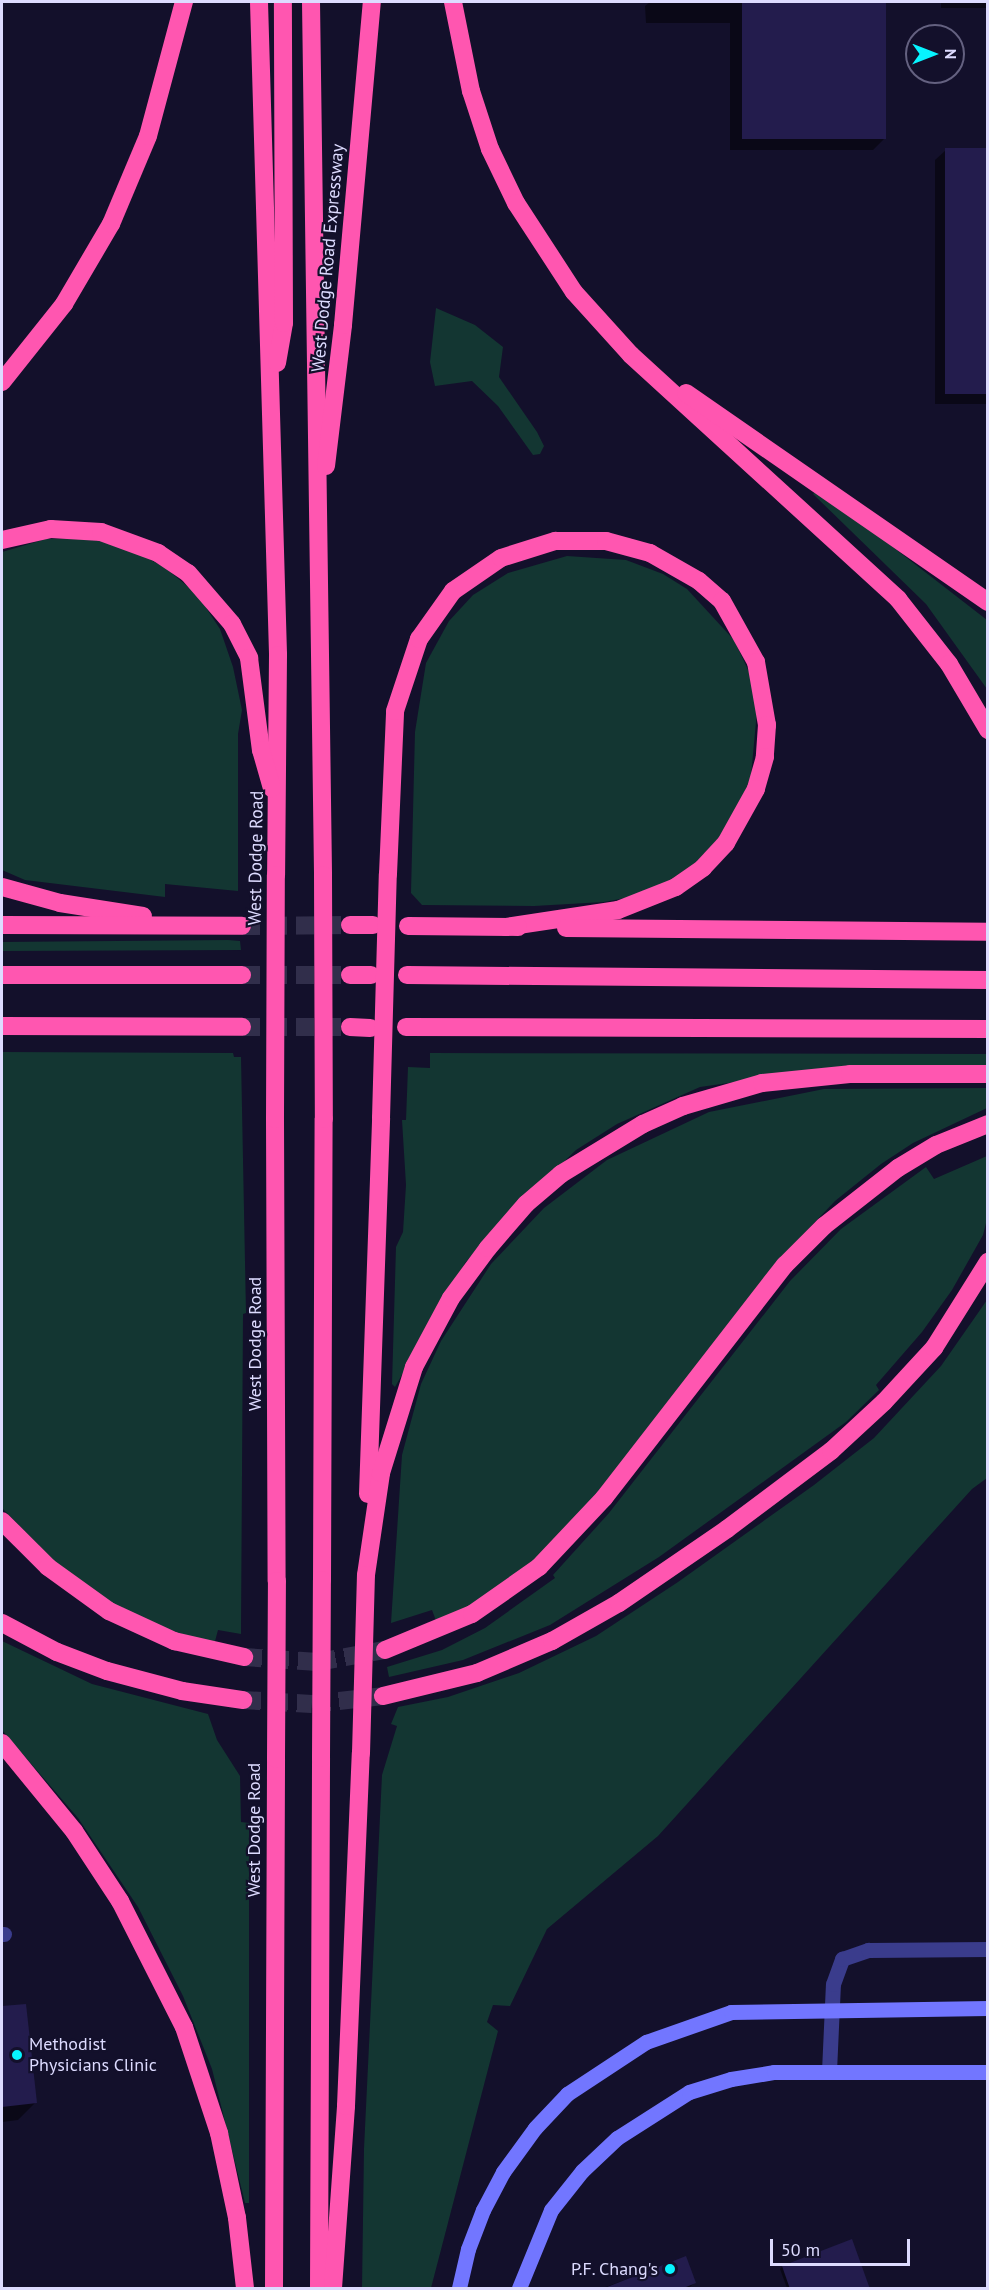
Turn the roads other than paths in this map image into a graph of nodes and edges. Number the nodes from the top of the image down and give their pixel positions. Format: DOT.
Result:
graph roads {
  1 [pos="184,2"];
  2 [pos="259,2"];
  3 [pos="283,2"];
  4 [pos="311,2"];
  5 [pos="372,2"];
  6 [pos="453,2"];
  7 [pos="631,355"];
  8 [pos="2,382"];
  9 [pos="271,400"];
  10 [pos="318,518"];
  11 [pos="2,540"];
  12 [pos="987,602"];
  13 [pos="987,730"];
  14 [pos="278,810"];
  15 [pos="2,887"];
  16 [pos="2,925"];
  17 [pos="198,925"];
  18 [pos="350,925"];
  19 [pos="373,925"];
  20 [pos="242,926"];
  21 [pos="408,926"];
  22 [pos="505,927"];
  23 [pos="987,932"];
  24 [pos="2,975"];
  25 [pos="242,975"];
  26 [pos="350,975"];
  27 [pos="371,975"];
  28 [pos="407,975"];
  29 [pos="987,980"];
  30 [pos="2,1026"];
  31 [pos="242,1027"];
  32 [pos="350,1027"];
  33 [pos="406,1027"];
  34 [pos="370,1028"];
  35 [pos="987,1029"];
  36 [pos="987,1074"];
  37 [pos="987,1124"];
  38 [pos="987,1262"];
  39 [pos="2,1521"];
  40 [pos="366,1575"];
  41 [pos="2,1623"];
  42 [pos="385,1650"];
  43 [pos="244,1657"];
  44 [pos="383,1696"];
  45 [pos="243,1700"];
  46 [pos="2,1743"];
  47 [pos="987,1949"];
  48 [pos="987,2008"];
  49 [pos="831,2010"];
  50 [pos="829,2071"];
  51 [pos="987,2072"];
  52 [pos="245,2289"];
  53 [pos="274,2289"];
  54 [pos="319,2289"];
  55 [pos="333,2289"];
  56 [pos="459,2289"];
  57 [pos="519,2289"];
  1 -- 8 [label="highway"];
  2 -- 9 [label="highway"];
  3 -- 9 [label="highway"];
  4 -- 10 [label="highway"];
  5 -- 10 [label="highway, West Dodge Road Expressway"];
  6 -- 7 [label="highway"];
  7 -- 12 [label="highway"];
  7 -- 13 [label="highway"];
  9 -- 14 [label="highway, West Dodge Road"];
  10 -- 54 [label="highway, bridge"];
  11 -- 14 [label="highway"];
  14 -- 53 [label="highway, West Dodge Road, bridge"];
  15 -- 17 [label="highway"];
  16 -- 17 [label="highway"];
  17 -- 20 [label="highway"];
  18 -- 19 [label="highway"];
  21 -- 22 [label="highway"];
  22 -- 23 [label="highway"];
  22 -- 40 [label="highway, bridge"];
  24 -- 25 [label="highway"];
  26 -- 27 [label="highway"];
  28 -- 29 [label="highway"];
  30 -- 31 [label="highway"];
  32 -- 34 [label="highway"];
  33 -- 35 [label="highway"];
  36 -- 40 [label="highway"];
  37 -- 42 [label="highway"];
  38 -- 44 [label="highway"];
  39 -- 43 [label="highway"];
  40 -- 55 [label="highway, bridge"];
  41 -- 45 [label="highway"];
  46 -- 52 [label="highway"];
  47 -- 49 [label="street"];
  48 -- 49 [label="main road"];
  49 -- 50 [label="street"];
  49 -- 56 [label="main road"];
  50 -- 51 [label="main road"];
  50 -- 57 [label="main road"];
}
